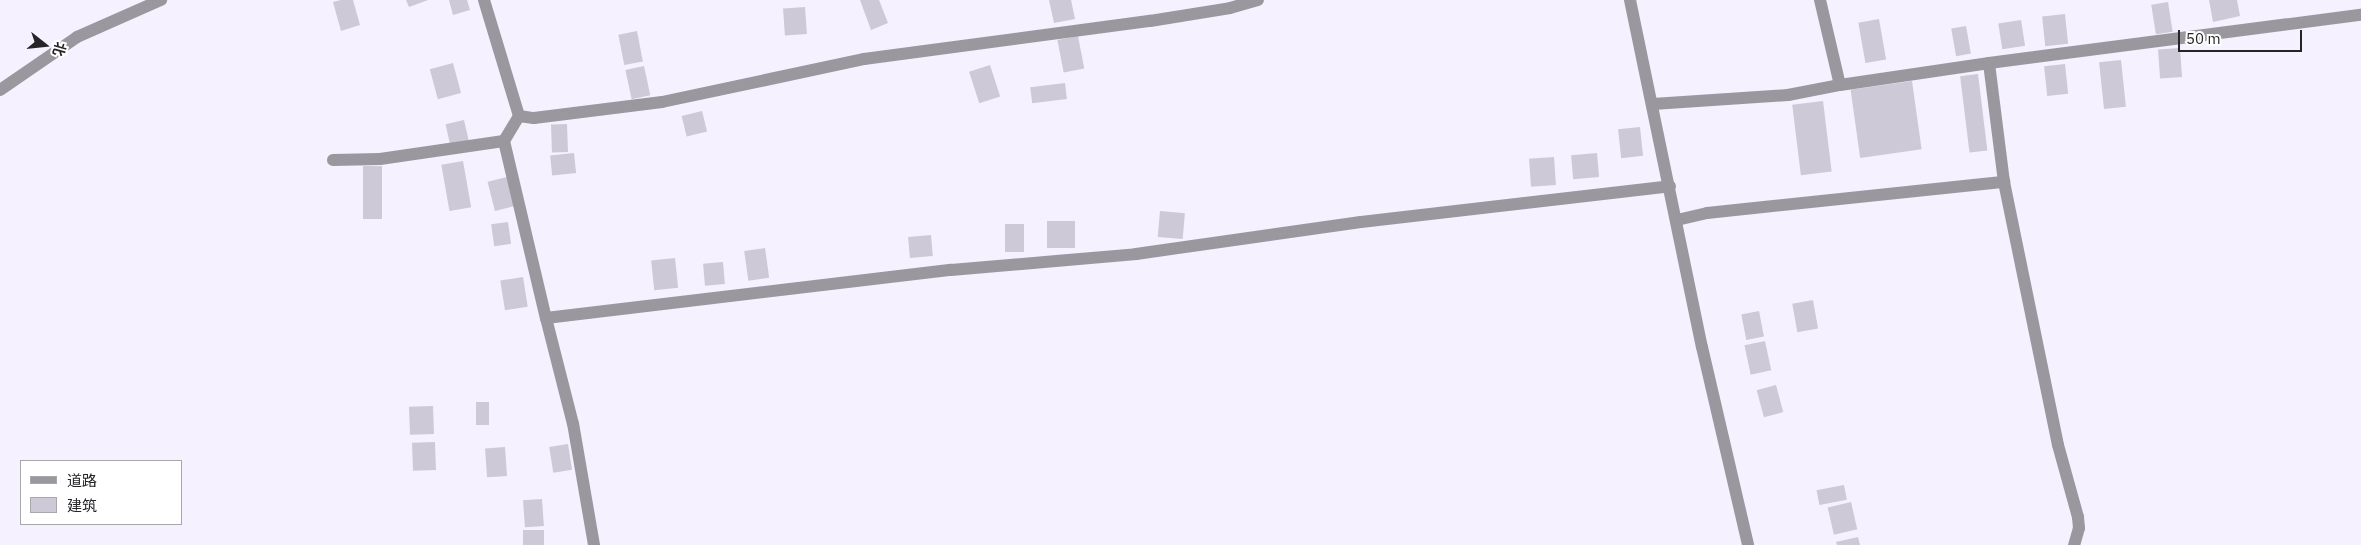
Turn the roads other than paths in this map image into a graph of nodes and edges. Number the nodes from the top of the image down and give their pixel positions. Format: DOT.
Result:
graph roads {
  1 [pos="161,0"];
  2 [pos="484,0"];
  3 [pos="1258,0"];
  4 [pos="1630,0"];
  5 [pos="1820,0"];
  6 [pos="2361,15"];
  7 [pos="1989,63"];
  8 [pos="1840,85"];
  9 [pos="0,90"];
  10 [pos="1653,104"];
  11 [pos="519,116"];
  12 [pos="504,141"];
  13 [pos="333,160"];
  14 [pos="2004,182"];
  15 [pos="1670,186"];
  16 [pos="1677,220"];
  17 [pos="546,318"];
  18 [pos="594,545"];
  19 [pos="1748,545"];
  20 [pos="2074,545"];
  1 -- 9 [label="street"];
  2 -- 11 [label="street"];
  3 -- 11 [label="street"];
  4 -- 10 [label="street"];
  5 -- 8 [label="street"];
  6 -- 7 [label="street"];
  7 -- 8 [label="street"];
  7 -- 14 [label="street"];
  8 -- 10 [label="street"];
  10 -- 15 [label="street"];
  11 -- 12 [label="street"];
  12 -- 13 [label="street"];
  12 -- 17 [label="street"];
  14 -- 16 [label="street"];
  14 -- 20 [label="street"];
  15 -- 16 [label="street"];
  15 -- 17 [label="street"];
  16 -- 19 [label="street"];
  17 -- 18 [label="street"];
}
